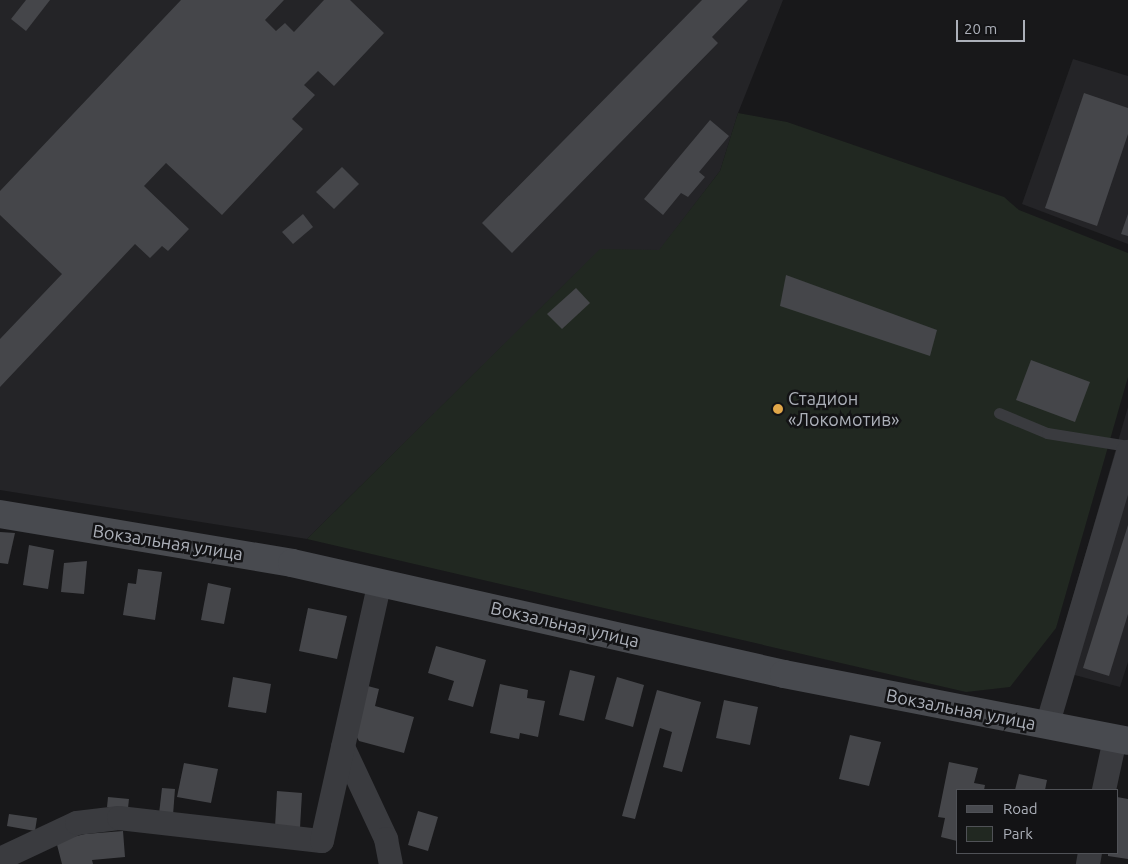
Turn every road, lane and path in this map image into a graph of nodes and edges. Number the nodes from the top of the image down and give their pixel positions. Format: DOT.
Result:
graph roads {
  1 [pos="999,413"];
  2 [pos="1128,446"];
  3 [pos="1128,452"];
  4 [pos="0,514"];
  5 [pos="380,582"];
  6 [pos="1047,726"];
  7 [pos="1122,740"];
  8 [pos="343,747"];
  9 [pos="1104,789"];
  10 [pos="0,859"];
  11 [pos="391,864"];
  1 -- 2 [label="lane"];
  3 -- 6 [label="street"];
  4 -- 5 [label="street, Вокзальная улица"];
  5 -- 6 [label="street, Вокзальная улица"];
  5 -- 8 [label="street"];
  6 -- 7 [label="street, Вокзальная улица"];
  7 -- 9 [label="street"];
  8 -- 10 [label="street"];
  8 -- 11 [label="street"];
}
